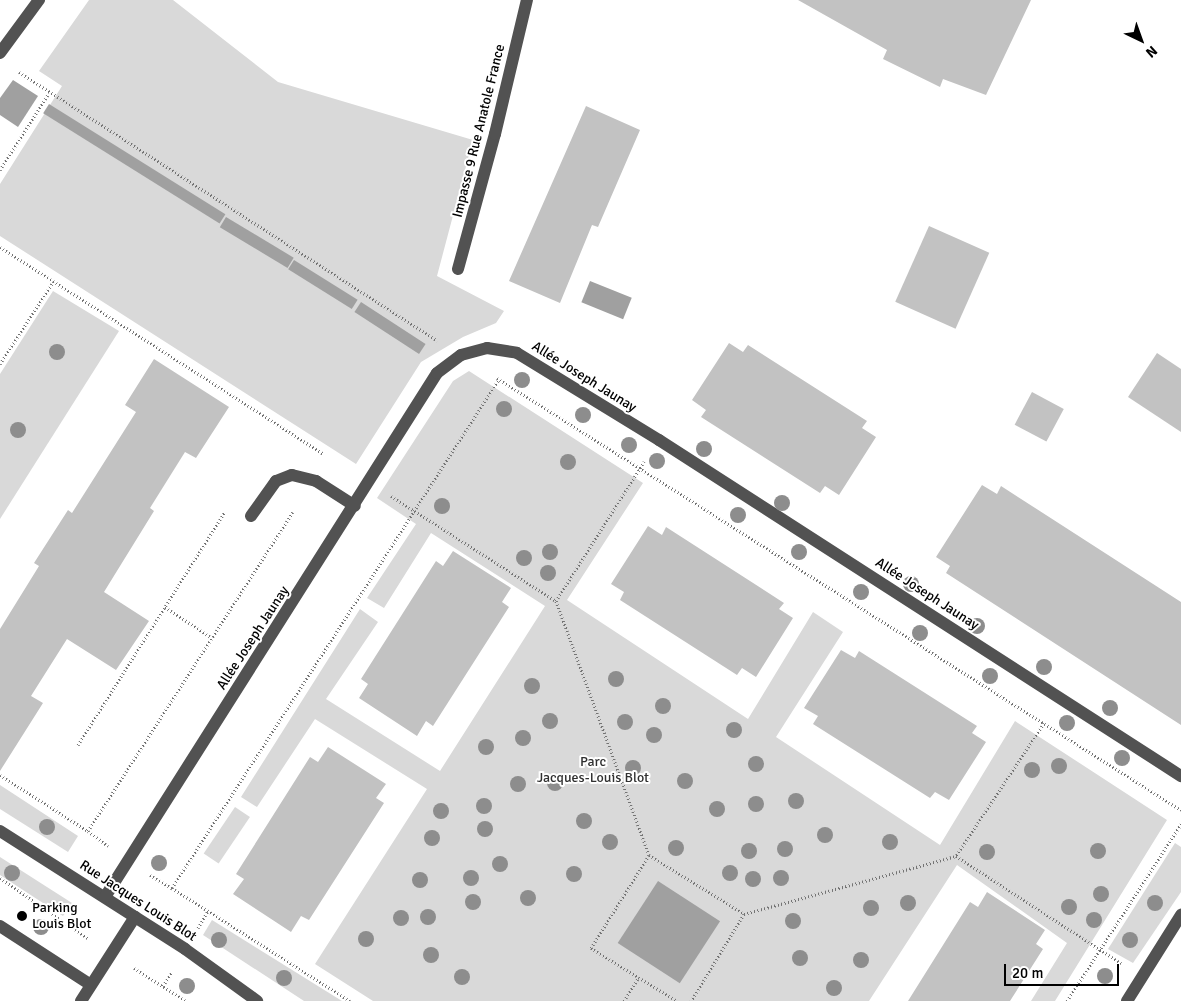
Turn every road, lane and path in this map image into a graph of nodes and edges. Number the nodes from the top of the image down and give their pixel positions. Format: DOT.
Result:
graph roads {
  1 [pos="39,0"];
  2 [pos="527,0"];
  3 [pos="0,53"];
  4 [pos="16,71"];
  5 [pos="49,93"];
  6 [pos="0,170"];
  7 [pos="0,247"];
  8 [pos="458,269"];
  9 [pos="53,282"];
  10 [pos="461,355"];
  11 [pos="0,364"];
  12 [pos="499,379"];
  13 [pos="328,456"];
  14 [pos="640,468"];
  15 [pos="370,483"];
  16 [pos="230,503"];
  17 [pos="356,506"];
  18 [pos="415,511"];
  19 [pos="293,512"];
  20 [pos="250,516"];
  21 [pos="556,601"];
  22 [pos="165,607"];
  23 [pos="212,638"];
  24 [pos="1044,724"];
  25 [pos="78,745"];
  26 [pos="0,775"];
  27 [pos="1181,776"];
  28 [pos="1181,810"];
  29 [pos="1181,824"];
  30 [pos="0,831"];
  31 [pos="649,855"];
  32 [pos="956,856"];
  33 [pos="105,897"];
  34 [pos="744,914"];
  35 [pos="1181,915"];
  36 [pos="134,917"];
  37 [pos="0,926"];
  38 [pos="1100,950"];
  39 [pos="639,977"];
  40 [pos="91,985"];
  41 [pos="249,999"];
  42 [pos="81,1001"];
  43 [pos="350,1001"];
  44 [pos="624,1001"];
  45 [pos="677,1001"];
  46 [pos="691,1001"];
  47 [pos="1066,1001"];
  48 [pos="1127,1001"];
  1 -- 3 [label="street"];
  2 -- 8 [label="street, Impasse 9 Rue Anatole France"];
  4 -- 5 [label="path"];
  5 -- 6 [label="path"];
  5 -- 10 [label="path"];
  7 -- 9 [label="path"];
  9 -- 11 [label="path"];
  9 -- 13 [label="path"];
  10 -- 12 [label="path"];
  10 -- 15 [label="street, Allée Joseph Jaunay"];
  10 -- 27 [label="street, Allée Joseph Jaunay"];
  12 -- 14 [label="path"];
  12 -- 18 [label="path"];
  14 -- 21 [label="path"];
  14 -- 24 [label="path"];
  15 -- 17 [label="street, Allée Joseph Jaunay"];
  15 -- 18 [label="path"];
  16 -- 22 [label="path"];
  17 -- 20 [label="street"];
  17 -- 33 [label="street, Allée Joseph Jaunay"];
  18 -- 21 [label="path"];
  18 -- 43 [label="path"];
  19 -- 23 [label="path"];
  21 -- 31 [label="path"];
  22 -- 23 [label="path"];
  22 -- 25 [label="path"];
  23 -- 26 [label="path"];
  24 -- 28 [label="path"];
  24 -- 32 [label="path"];
  29 -- 38 [label="path"];
  30 -- 33 [label="street, Rue Jacques Louis Blot"];
  31 -- 34 [label="path"];
  31 -- 39 [label="path"];
  32 -- 34 [label="path"];
  32 -- 38 [label="path"];
  33 -- 36 [label="street, Rue Jacques Louis Blot"];
  34 -- 46 [label="path"];
  35 -- 48 [label="street"];
  36 -- 40 [label="street"];
  36 -- 41 [label="street, Rue Jacques Louis Blot"];
  37 -- 40 [label="street"];
  38 -- 47 [label="path"];
  39 -- 44 [label="path"];
  39 -- 45 [label="path"];
  40 -- 42 [label="street"];
}
